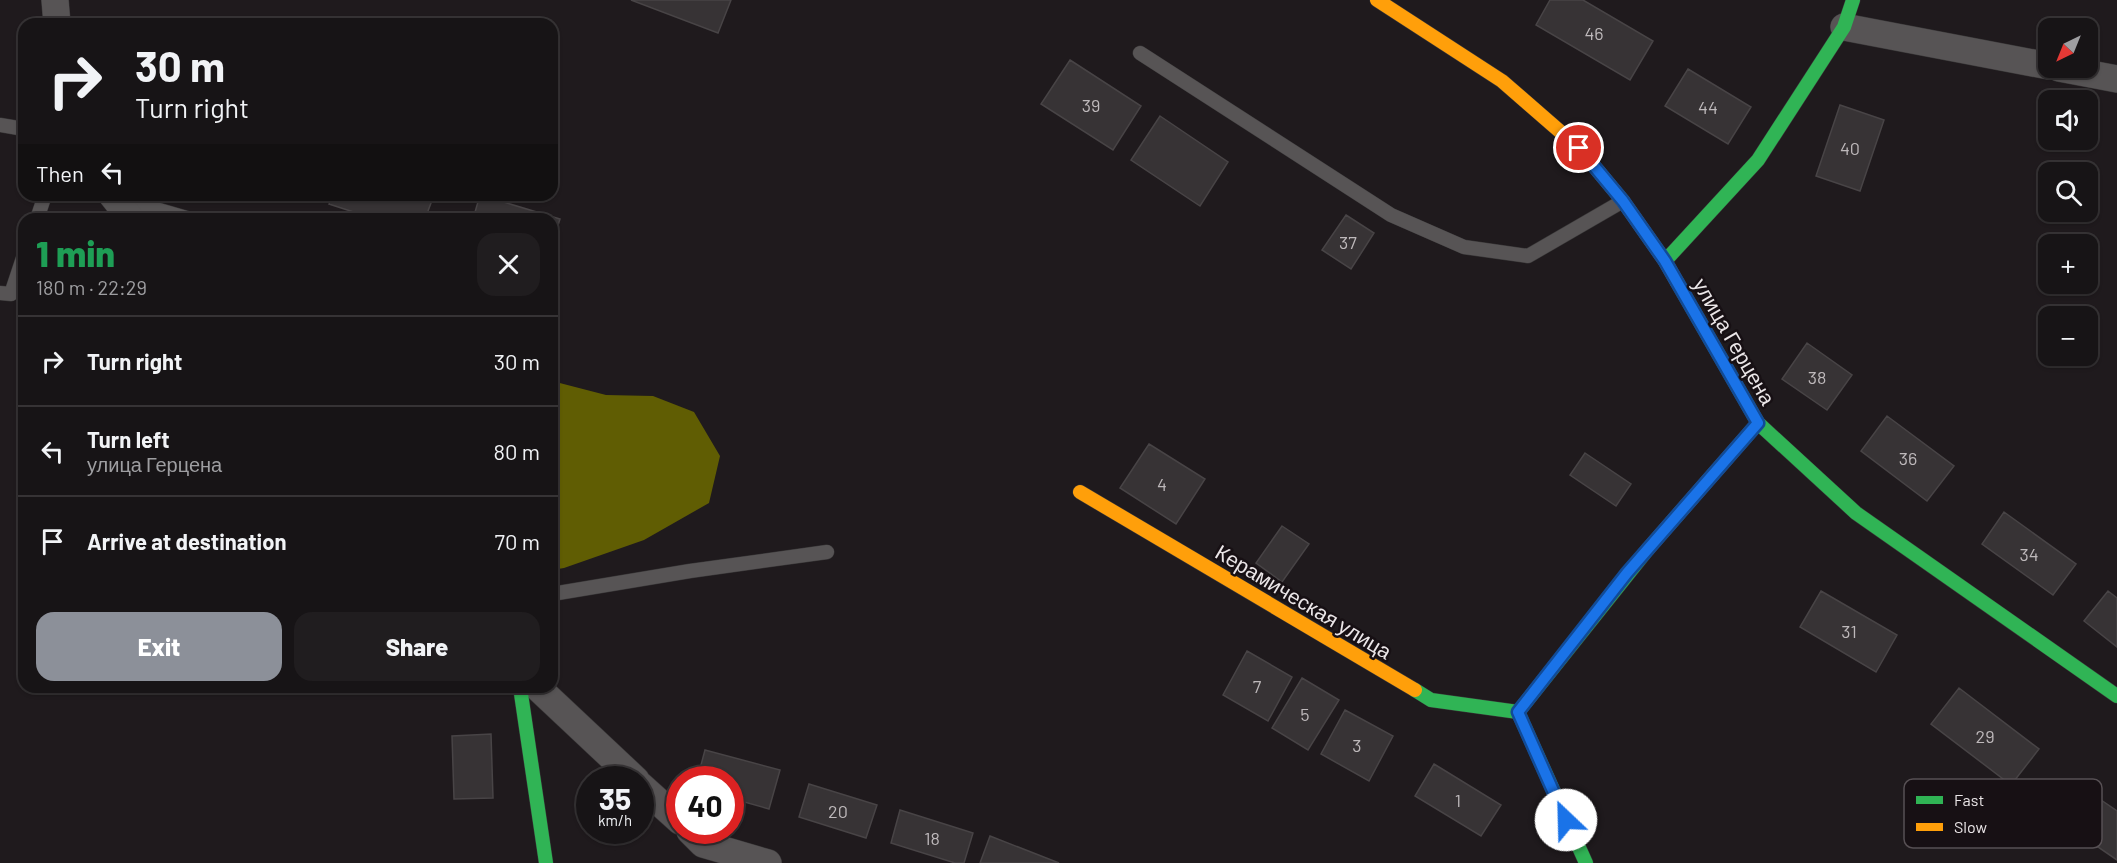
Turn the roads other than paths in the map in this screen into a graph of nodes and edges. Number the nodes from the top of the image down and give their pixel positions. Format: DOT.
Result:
graph roads {
  1 [pos="55,0"];
  2 [pos="1377,0"];
  3 [pos="1853,0"];
  4 [pos="56,18"];
  5 [pos="1844,27"];
  6 [pos="1140,53"];
  7 [pos="2038,64"];
  8 [pos="2098,75"];
  9 [pos="2117,79"];
  10 [pos="0,125"];
  11 [pos="18,128"];
  12 [pos="117,201"];
  13 [pos="130,201"];
  14 [pos="1623,201"];
  15 [pos="126,213"];
  16 [pos="170,213"];
  17 [pos="1665,261"];
  18 [pos="18,273"];
  19 [pos="0,293"];
  20 [pos="1758,423"];
  21 [pos="1080,492"];
  22 [pos="826,552"];
  23 [pos="558,593"];
  24 [pos="521,693"];
  25 [pos="543,693"];
  26 [pos="2117,696"];
  27 [pos="1518,712"];
  28 [pos="621,766"];
  29 [pos="654,798"];
  30 [pos="666,808"];
  31 [pos="706,844"];
  32 [pos="546,863"];
  33 [pos="768,863"];
  34 [pos="1586,863"];
  1 -- 4 [label="street"];
  2 -- 14 [label="street, улица Герцена"];
  3 -- 5 [label="street"];
  5 -- 7 [label="street"];
  5 -- 17 [label="street"];
  6 -- 14 [label="lane"];
  8 -- 9 [label="street"];
  10 -- 11 [label="lane"];
  12 -- 15 [label="street"];
  13 -- 16 [label="lane"];
  14 -- 17 [label="street, улица Герцена"];
  17 -- 20 [label="street, улица Герцена"];
  18 -- 19 [label="lane"];
  20 -- 26 [label="street, улица Герцена"];
  20 -- 27 [label="street"];
  21 -- 27 [label="street, Керамическая улица"];
  22 -- 23 [label="lane"];
  24 -- 32 [label="street"];
  25 -- 28 [label="street"];
  27 -- 34 [label="street"];
  29 -- 30 [label="street"];
  31 -- 33 [label="street"];
}
